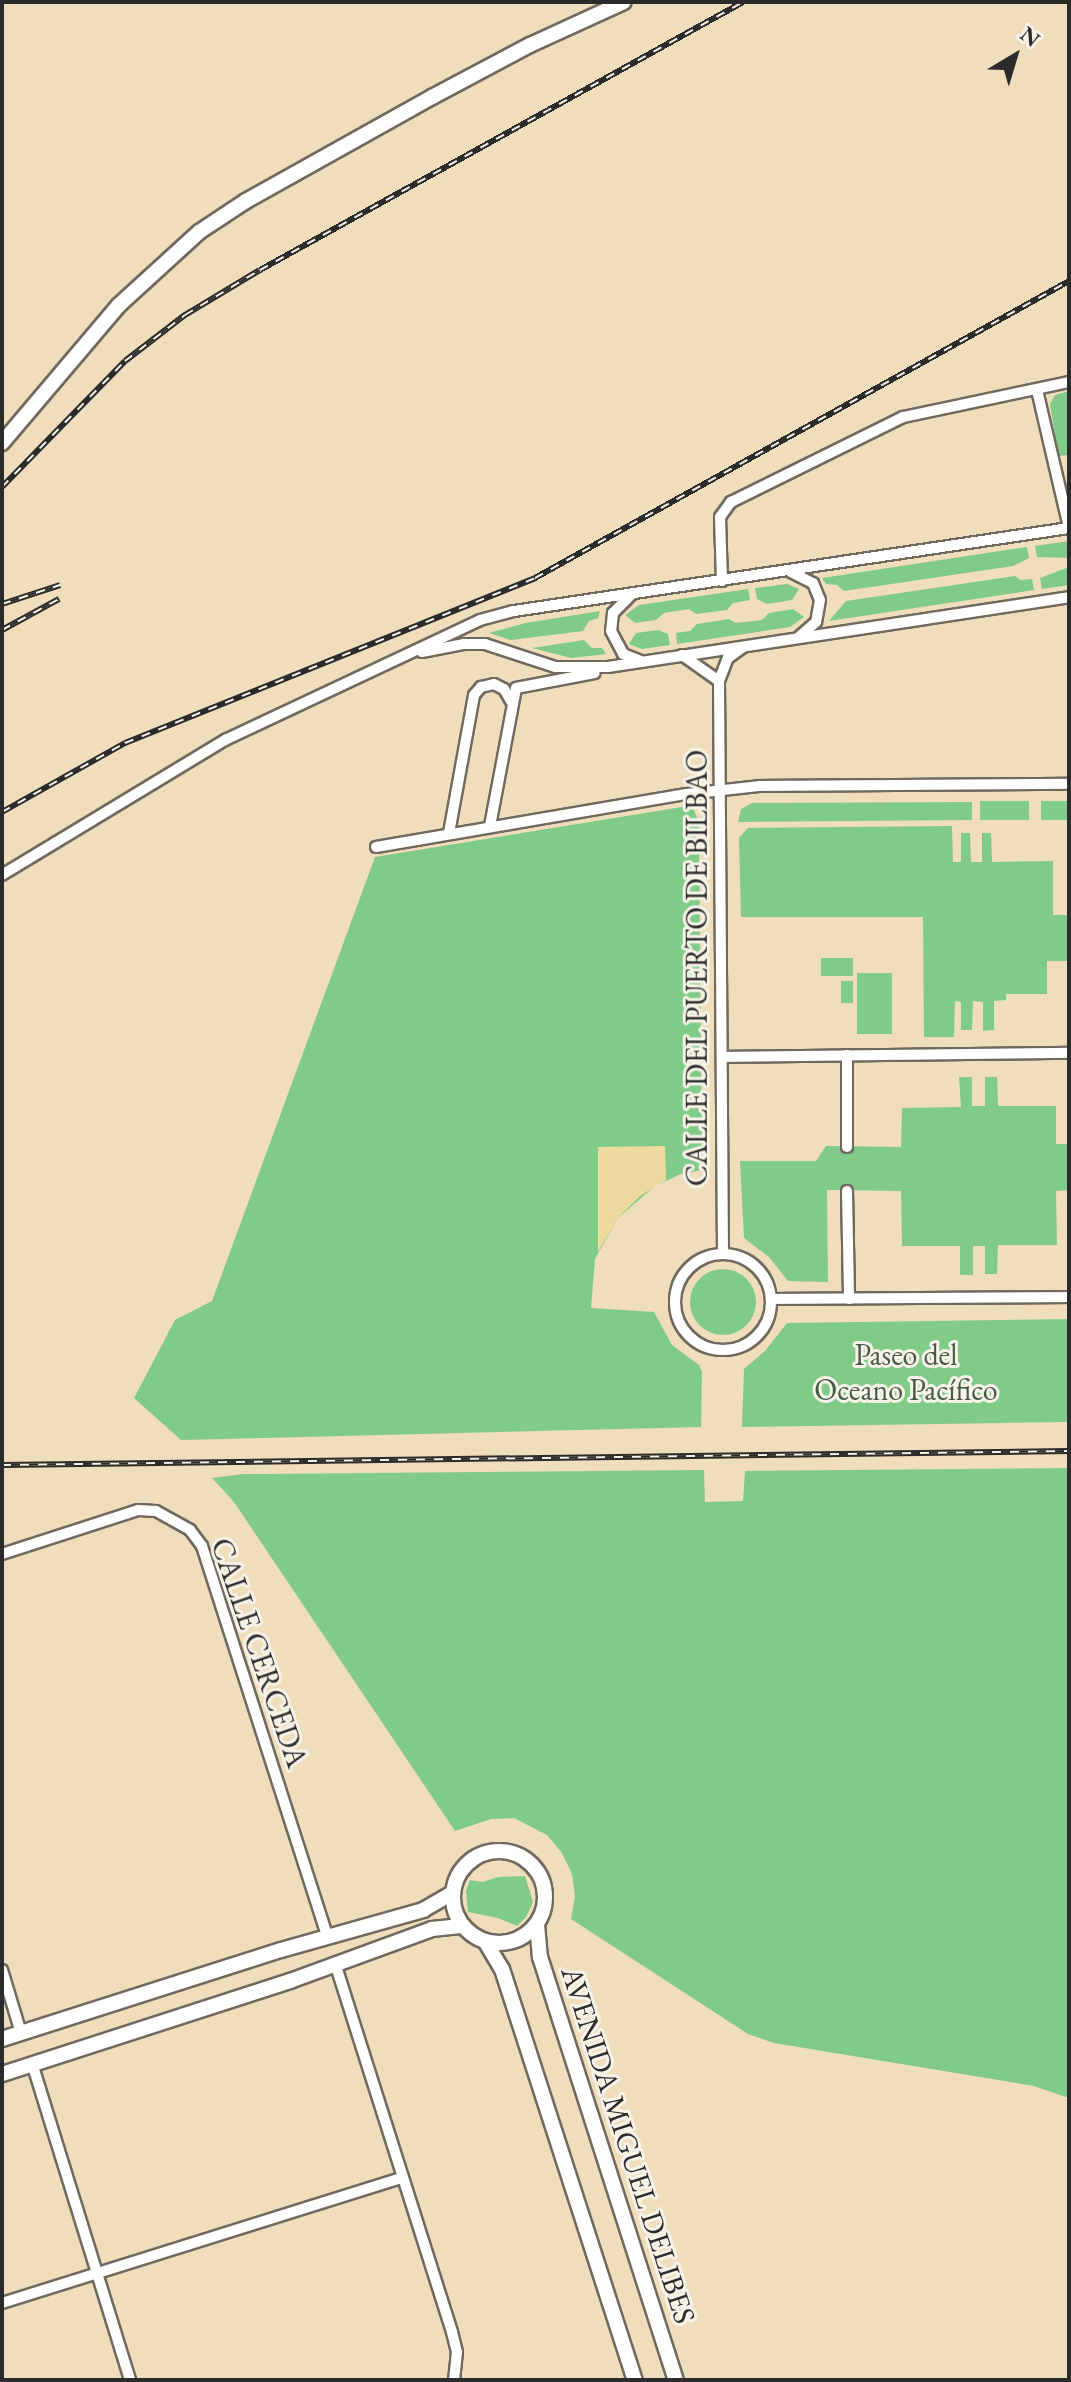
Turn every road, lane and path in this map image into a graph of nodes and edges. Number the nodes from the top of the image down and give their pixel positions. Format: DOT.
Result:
graph roads {
  1 [pos="624,2"];
  2 [pos="1069,382"];
  3 [pos="1037,390"];
  4 [pos="2,443"];
  5 [pos="1069,528"];
  6 [pos="789,571"];
  7 [pos="722,581"];
  8 [pos="634,593"];
  9 [pos="1069,597"];
  10 [pos="798,637"];
  11 [pos="745,645"];
  12 [pos="682,655"];
  13 [pos="405,656"];
  14 [pos="641,661"];
  15 [pos="608,667"];
  16 [pos="719,681"];
  17 [pos="512,703"];
  18 [pos="1069,784"];
  19 [pos="720,790"];
  20 [pos="490,826"];
  21 [pos="449,833"];
  22 [pos="376,847"];
  23 [pos="2,875"];
  24 [pos="1069,1053"];
  25 [pos="847,1055"];
  26 [pos="722,1057"];
  27 [pos="847,1147"];
  28 [pos="847,1191"];
  29 [pos="723,1254"];
  30 [pos="1069,1297"];
  31 [pos="771,1299"];
  32 [pos="849,1299"];
  33 [pos="2,1554"];
  34 [pos="453,1893"];
  35 [pos="537,1924"];
  36 [pos="463,1926"];
  37 [pos="327,1936"];
  38 [pos="485,1941"];
  39 [pos="335,1963"];
  40 [pos="2,1970"];
  41 [pos="21,2033"];
  42 [pos="2,2039"];
  43 [pos="32,2063"];
  44 [pos="2,2074"];
  45 [pos="403,2177"];
  46 [pos="96,2273"];
  47 [pos="2,2303"];
  48 [pos="130,2380"];
  49 [pos="454,2380"];
  50 [pos="635,2380"];
  51 [pos="676,2380"];
  1 -- 4 [label="main road"];
  2 -- 3 [label="street"];
  3 -- 5 [label="street"];
  3 -- 7 [label="street"];
  5 -- 6 [label="street"];
  6 -- 7 [label="street"];
  6 -- 10 [label="street"];
  7 -- 8 [label="street"];
  8 -- 13 [label="street"];
  8 -- 14 [label="street"];
  9 -- 10 [label="street"];
  10 -- 11 [label="street"];
  11 -- 12 [label="street"];
  11 -- 16 [label="street"];
  12 -- 14 [label="street"];
  12 -- 16 [label="street"];
  13 -- 15 [label="street"];
  13 -- 23 [label="street"];
  14 -- 15 [label="street"];
  15 -- 17 [label="street"];
  16 -- 19 [label="street, CALLE DEL PUERTO DE BILBAO"];
  17 -- 20 [label="street"];
  17 -- 21 [label="street"];
  18 -- 19 [label="street"];
  19 -- 20 [label="street"];
  19 -- 26 [label="street, CALLE DEL PUERTO DE BILBAO"];
  20 -- 21 [label="street"];
  21 -- 22 [label="street"];
  24 -- 25 [label="street"];
  25 -- 26 [label="street"];
  25 -- 27 [label="street"];
  26 -- 29 [label="street, CALLE DEL PUERTO DE BILBAO"];
  28 -- 32 [label="street"];
  29 -- 31 [label="street"];
  29 -- 31 [label="street"];
  30 -- 32 [label="street"];
  31 -- 32 [label="street"];
  33 -- 37 [label="street, CALLE CERCEDA"];
  34 -- 35 [label="main road"];
  34 -- 36 [label="main road"];
  34 -- 37 [label="main road"];
  35 -- 38 [label="main road"];
  35 -- 51 [label="main road, AVENIDA MIGUEL DELIBES"];
  36 -- 38 [label="main road"];
  36 -- 39 [label="main road"];
  37 -- 41 [label="main road"];
  38 -- 50 [label="main road"];
  39 -- 43 [label="main road"];
  39 -- 45 [label="street"];
  40 -- 41 [label="street"];
  41 -- 42 [label="main road"];
  43 -- 44 [label="main road"];
  43 -- 46 [label="street"];
  45 -- 46 [label="street"];
  45 -- 49 [label="street"];
  46 -- 47 [label="street"];
  46 -- 48 [label="street"];
}
